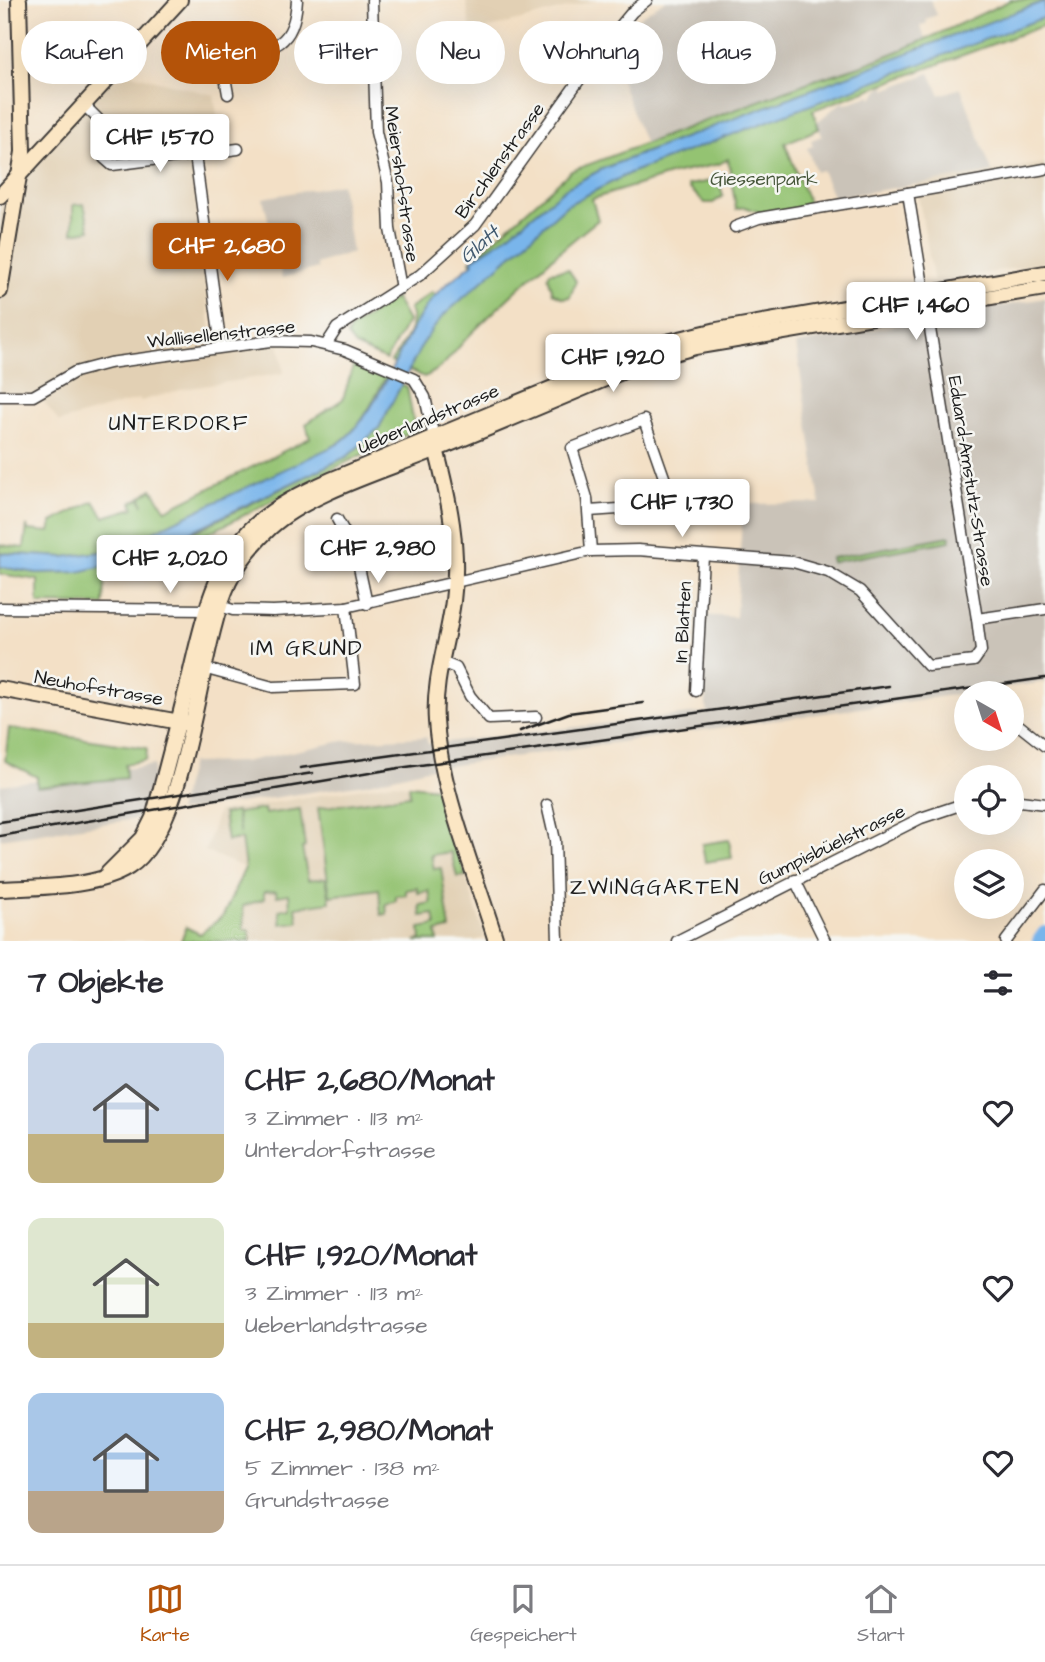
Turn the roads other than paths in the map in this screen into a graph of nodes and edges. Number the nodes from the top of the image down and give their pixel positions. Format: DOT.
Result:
graph roads {
  1 [pos="19,0"];
  2 [pos="180,0"];
  3 [pos="297,0"];
  4 [pos="372,0"];
  5 [pos="647,0"];
  6 [pos="228,94"];
  7 [pos="83,104"];
  8 [pos="23,121"];
  9 [pos="57,134"];
  10 [pos="238,149"];
  11 [pos="195,155"];
  12 [pos="1045,169"];
  13 [pos="20,175"];
  14 [pos="908,193"];
  15 [pos="0,196"];
  16 [pos="735,227"];
  17 [pos="1045,273"];
  18 [pos="0,287"];
  19 [pos="401,288"];
  20 [pos="1045,288"];
  21 [pos="924,301"];
  22 [pos="326,345"];
  23 [pos="221,347"];
  24 [pos="0,396"];
  25 [pos="435,443"];
  26 [pos="589,511"];
  27 [pos="337,519"];
  28 [pos="591,551"];
  29 [pos="704,556"];
  30 [pos="455,582"];
  31 [pos="367,604"];
  32 [pos="346,607"];
  33 [pos="0,608"];
  34 [pos="209,609"];
  35 [pos="1045,610"];
  36 [pos="977,619"];
  37 [pos="441,662"];
  38 [pos="203,668"];
  39 [pos="0,689"];
  40 [pos="696,691"];
  41 [pos="536,718"];
  42 [pos="184,723"];
  43 [pos="1024,729"];
  44 [pos="1045,746"];
  45 [pos="1024,801"];
  46 [pos="1045,804"];
  47 [pos="547,806"];
  48 [pos="954,807"];
  49 [pos="795,880"];
  50 [pos="0,889"];
  51 [pos="1045,890"];
  52 [pos="496,941"];
  53 [pos="558,941"];
  54 [pos="677,941"];
  55 [pos="825,941"];
  56 [pos="1006,941"];
  1 -- 8 [label="main road"];
  2 -- 7 [label="main road"];
  3 -- 6 [label="street"];
  4 -- 19 [label="street, Meiershofstrasse"];
  5 -- 19 [label="street, Birchlenstrasse"];
  7 -- 9 [label="main road"];
  7 -- 11 [label="street"];
  8 -- 9 [label="main road"];
  8 -- 13 [label="main road"];
  9 -- 13 [label="main road"];
  10 -- 11 [label="street"];
  11 -- 23 [label="street"];
  12 -- 14 [label="street"];
  13 -- 15 [label="main road"];
  13 -- 18 [label="main road"];
  14 -- 16 [label="street"];
  14 -- 21 [label="street, Eduard-Amstutz-Strasse"];
  17 -- 21 [label="main road, Ueberlandstrasse"];
  19 -- 22 [label="street, Birchlenstrasse"];
  20 -- 21 [label="main road, Ueberlandstrasse"];
  21 -- 25 [label="main road, Ueberlandstrasse"];
  21 -- 36 [label="street, Eduard-Amstutz-Strasse"];
  22 -- 23 [label="street, Wallisellenstrasse"];
  22 -- 25 [label="street, Wallisellenstrasse"];
  23 -- 24 [label="street, Wallisellenstrasse"];
  25 -- 30 [label="main road"];
  25 -- 34 [label="main road, Ueberlandstrasse"];
  26 -- 26 [label="street"];
  26 -- 28 [label="street"];
  27 -- 31 [label="street"];
  28 -- 29 [label="street"];
  28 -- 30 [label="street"];
  29 -- 36 [label="street, Eduard-Amstutz-Strasse"];
  29 -- 40 [label="street, In Blatten"];
  30 -- 31 [label="street"];
  30 -- 37 [label="main road"];
  31 -- 32 [label="street"];
  32 -- 34 [label="street"];
  32 -- 38 [label="street"];
  33 -- 34 [label="street"];
  34 -- 38 [label="main road, Ueberlandstrasse"];
  34 -- 42 [label="main road, Ueberlandstrasse"];
  35 -- 36 [label="street"];
  37 -- 41 [label="street"];
  37 -- 52 [label="main road"];
  38 -- 42 [label="main road, Ueberlandstrasse"];
  39 -- 42 [label="main road, Neuhofstrasse"];
  42 -- 50 [label="main road, Ueberlandstrasse"];
  43 -- 44 [label="street"];
  45 -- 46 [label="street"];
  47 -- 53 [label="street"];
  48 -- 49 [label="street, Gumpisbüelstrasse"];
  49 -- 54 [label="street, Gumpisbüelstrasse"];
  49 -- 55 [label="street"];
  51 -- 56 [label="street"];
}
